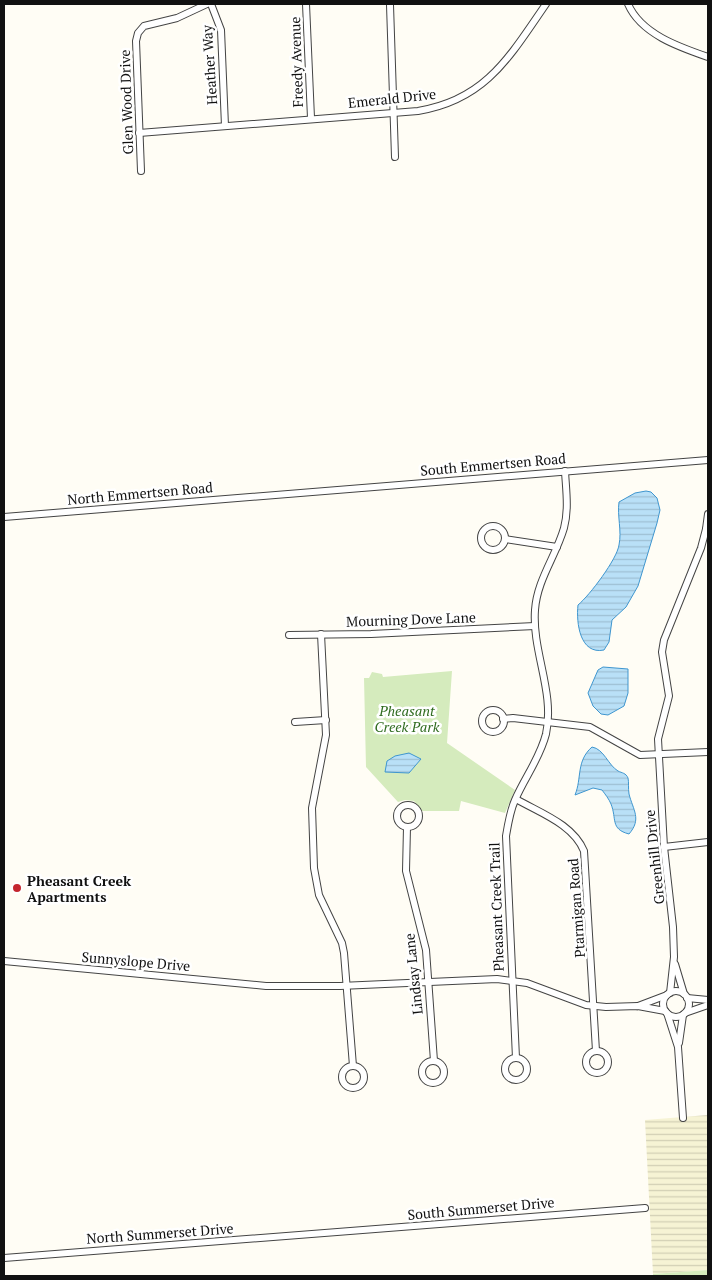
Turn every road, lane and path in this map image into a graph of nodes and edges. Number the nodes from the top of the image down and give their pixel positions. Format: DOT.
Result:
graph roads {
  1 [pos="209,4"];
  2 [pos="306,4"];
  3 [pos="390,4"];
  4 [pos="546,4"];
  5 [pos="628,4"];
  6 [pos="708,56"];
  7 [pos="708,61"];
  8 [pos="394,112"];
  9 [pos="311,118"];
  10 [pos="225,126"];
  11 [pos="139,133"];
  12 [pos="395,157"];
  13 [pos="140,171"];
  14 [pos="708,460"];
  15 [pos="565,471"];
  16 [pos="279,494"];
  17 [pos="708,514"];
  18 [pos="4,517"];
  19 [pos="707,530"];
  20 [pos="505,539"];
  21 [pos="556,547"];
  22 [pos="535,626"];
  23 [pos="321,634"];
  24 [pos="289,635"];
  25 [pos="503,719"];
  26 [pos="326,720"];
  27 [pos="295,722"];
  28 [pos="548,722"];
  29 [pos="708,752"];
  30 [pos="658,754"];
  31 [pos="516,799"];
  32 [pos="407,827"];
  33 [pos="708,842"];
  34 [pos="664,847"];
  35 [pos="674,957"];
  36 [pos="4,961"];
  37 [pos="512,980"];
  38 [pos="428,982"];
  39 [pos="348,986"];
  40 [pos="668,994"];
  41 [pos="686,996"];
  42 [pos="708,1000"];
  43 [pos="708,1005"];
  44 [pos="638,1006"];
  45 [pos="595,1007"];
  46 [pos="666,1012"];
  47 [pos="684,1014"];
  48 [pos="678,1047"];
  49 [pos="596,1051"];
  50 [pos="516,1058"];
  51 [pos="434,1061"];
  52 [pos="353,1066"];
  53 [pos="683,1118"];
  54 [pos="645,1208"];
  55 [pos="318,1234"];
  56 [pos="4,1258"];
  1 -- 10 [label="street, Heather Way"];
  1 -- 11 [label="street, Glen Wood Drive"];
  2 -- 9 [label="street, Freedy Avenue"];
  3 -- 8 [label="street"];
  4 -- 8 [label="street, Emerald Drive"];
  5 -- 6 [label="street"];
  6 -- 7 [label="street"];
  8 -- 9 [label="street, Emerald Drive"];
  8 -- 12 [label="street"];
  9 -- 10 [label="street, Emerald Drive"];
  10 -- 11 [label="street, Emerald Drive"];
  11 -- 13 [label="street, Glen Wood Drive"];
  14 -- 15 [label="street, South Emmertsen Road"];
  15 -- 16 [label="street, South Emmertsen Road"];
  15 -- 21 [label="street, Pheasant Creek Trail"];
  16 -- 18 [label="street, North Emmertsen Road"];
  17 -- 19 [label="street, Greenhill Drive"];
  19 -- 30 [label="street, Greenhill Drive"];
  20 -- 21 [label="street"];
  21 -- 22 [label="street, Pheasant Creek Trail"];
  22 -- 23 [label="street, Mourning Dove Lane"];
  22 -- 28 [label="street, Pheasant Creek Trail"];
  23 -- 24 [label="street, Mourning Dove Lane"];
  23 -- 26 [label="street"];
  25 -- 28 [label="street"];
  26 -- 27 [label="street"];
  26 -- 39 [label="street"];
  28 -- 30 [label="street"];
  28 -- 31 [label="street, Pheasant Creek Trail"];
  29 -- 30 [label="street"];
  30 -- 34 [label="street, Greenhill Drive"];
  31 -- 37 [label="street, Pheasant Creek Trail"];
  31 -- 45 [label="street, Ptarmigan Road"];
  32 -- 38 [label="street, Lindsay Lane"];
  33 -- 34 [label="street"];
  34 -- 35 [label="street, Greenhill Drive"];
  35 -- 40 [label="street, Greenhill Drive"];
  35 -- 41 [label="street, Greenhill Drive"];
  36 -- 39 [label="street, Sunnyslope Drive"];
  37 -- 38 [label="street, Sunnyslope Drive"];
  37 -- 45 [label="street, Sunnyslope Drive"];
  37 -- 50 [label="street, Pheasant Creek Trail"];
  38 -- 39 [label="street, Sunnyslope Drive"];
  38 -- 51 [label="street, Lindsay Lane"];
  39 -- 52 [label="street"];
  40 -- 41 [label="street"];
  40 -- 44 [label="street"];
  40 -- 46 [label="street"];
  41 -- 42 [label="street"];
  41 -- 47 [label="street"];
  43 -- 47 [label="street"];
  44 -- 45 [label="street, Sunnyslope Drive"];
  44 -- 46 [label="street"];
  45 -- 49 [label="street, Ptarmigan Road"];
  46 -- 47 [label="street"];
  46 -- 48 [label="street"];
  47 -- 48 [label="street"];
  48 -- 53 [label="street"];
  54 -- 55 [label="street, South Summerset Drive"];
  55 -- 56 [label="street, North Summerset Drive"];
}
